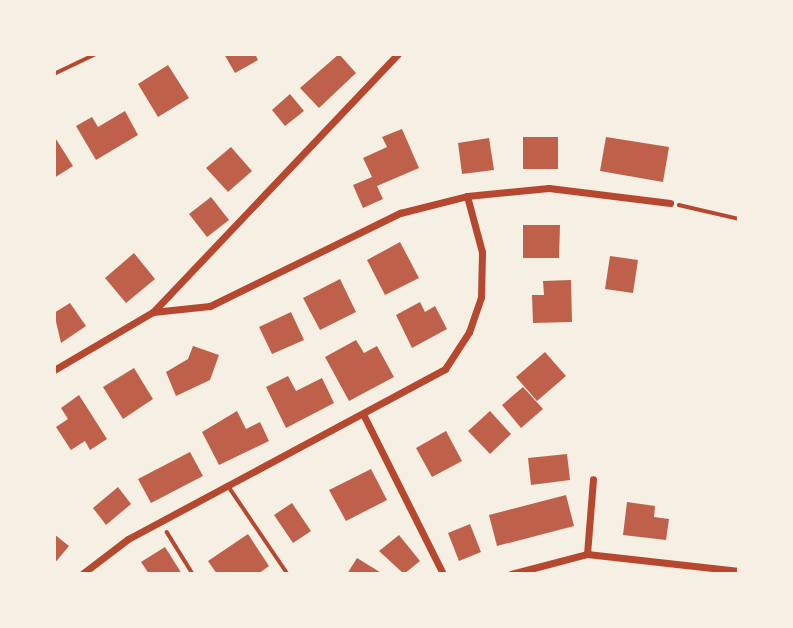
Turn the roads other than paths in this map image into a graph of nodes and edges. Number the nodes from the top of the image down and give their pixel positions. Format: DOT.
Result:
graph roads {
  1 [pos="96,54"];
  2 [pos="398,54"];
  3 [pos="54,74"];
  4 [pos="467,196"];
  5 [pos="670,204"];
  6 [pos="153,312"];
  7 [pos="54,370"];
  8 [pos="365,416"];
  9 [pos="593,480"];
  10 [pos="229,487"];
  11 [pos="587,554"];
  12 [pos="739,570"];
  13 [pos="82,574"];
  14 [pos="288,574"];
  15 [pos="443,574"];
  16 [pos="511,574"];
  1 -- 3 [label="lane"];
  2 -- 6 [label="street"];
  4 -- 5 [label="street"];
  4 -- 6 [label="street"];
  4 -- 8 [label="street"];
  6 -- 7 [label="street"];
  8 -- 10 [label="street"];
  8 -- 15 [label="street"];
  9 -- 11 [label="street"];
  10 -- 13 [label="street"];
  10 -- 14 [label="lane"];
  11 -- 12 [label="street"];
  11 -- 16 [label="street"];
}
